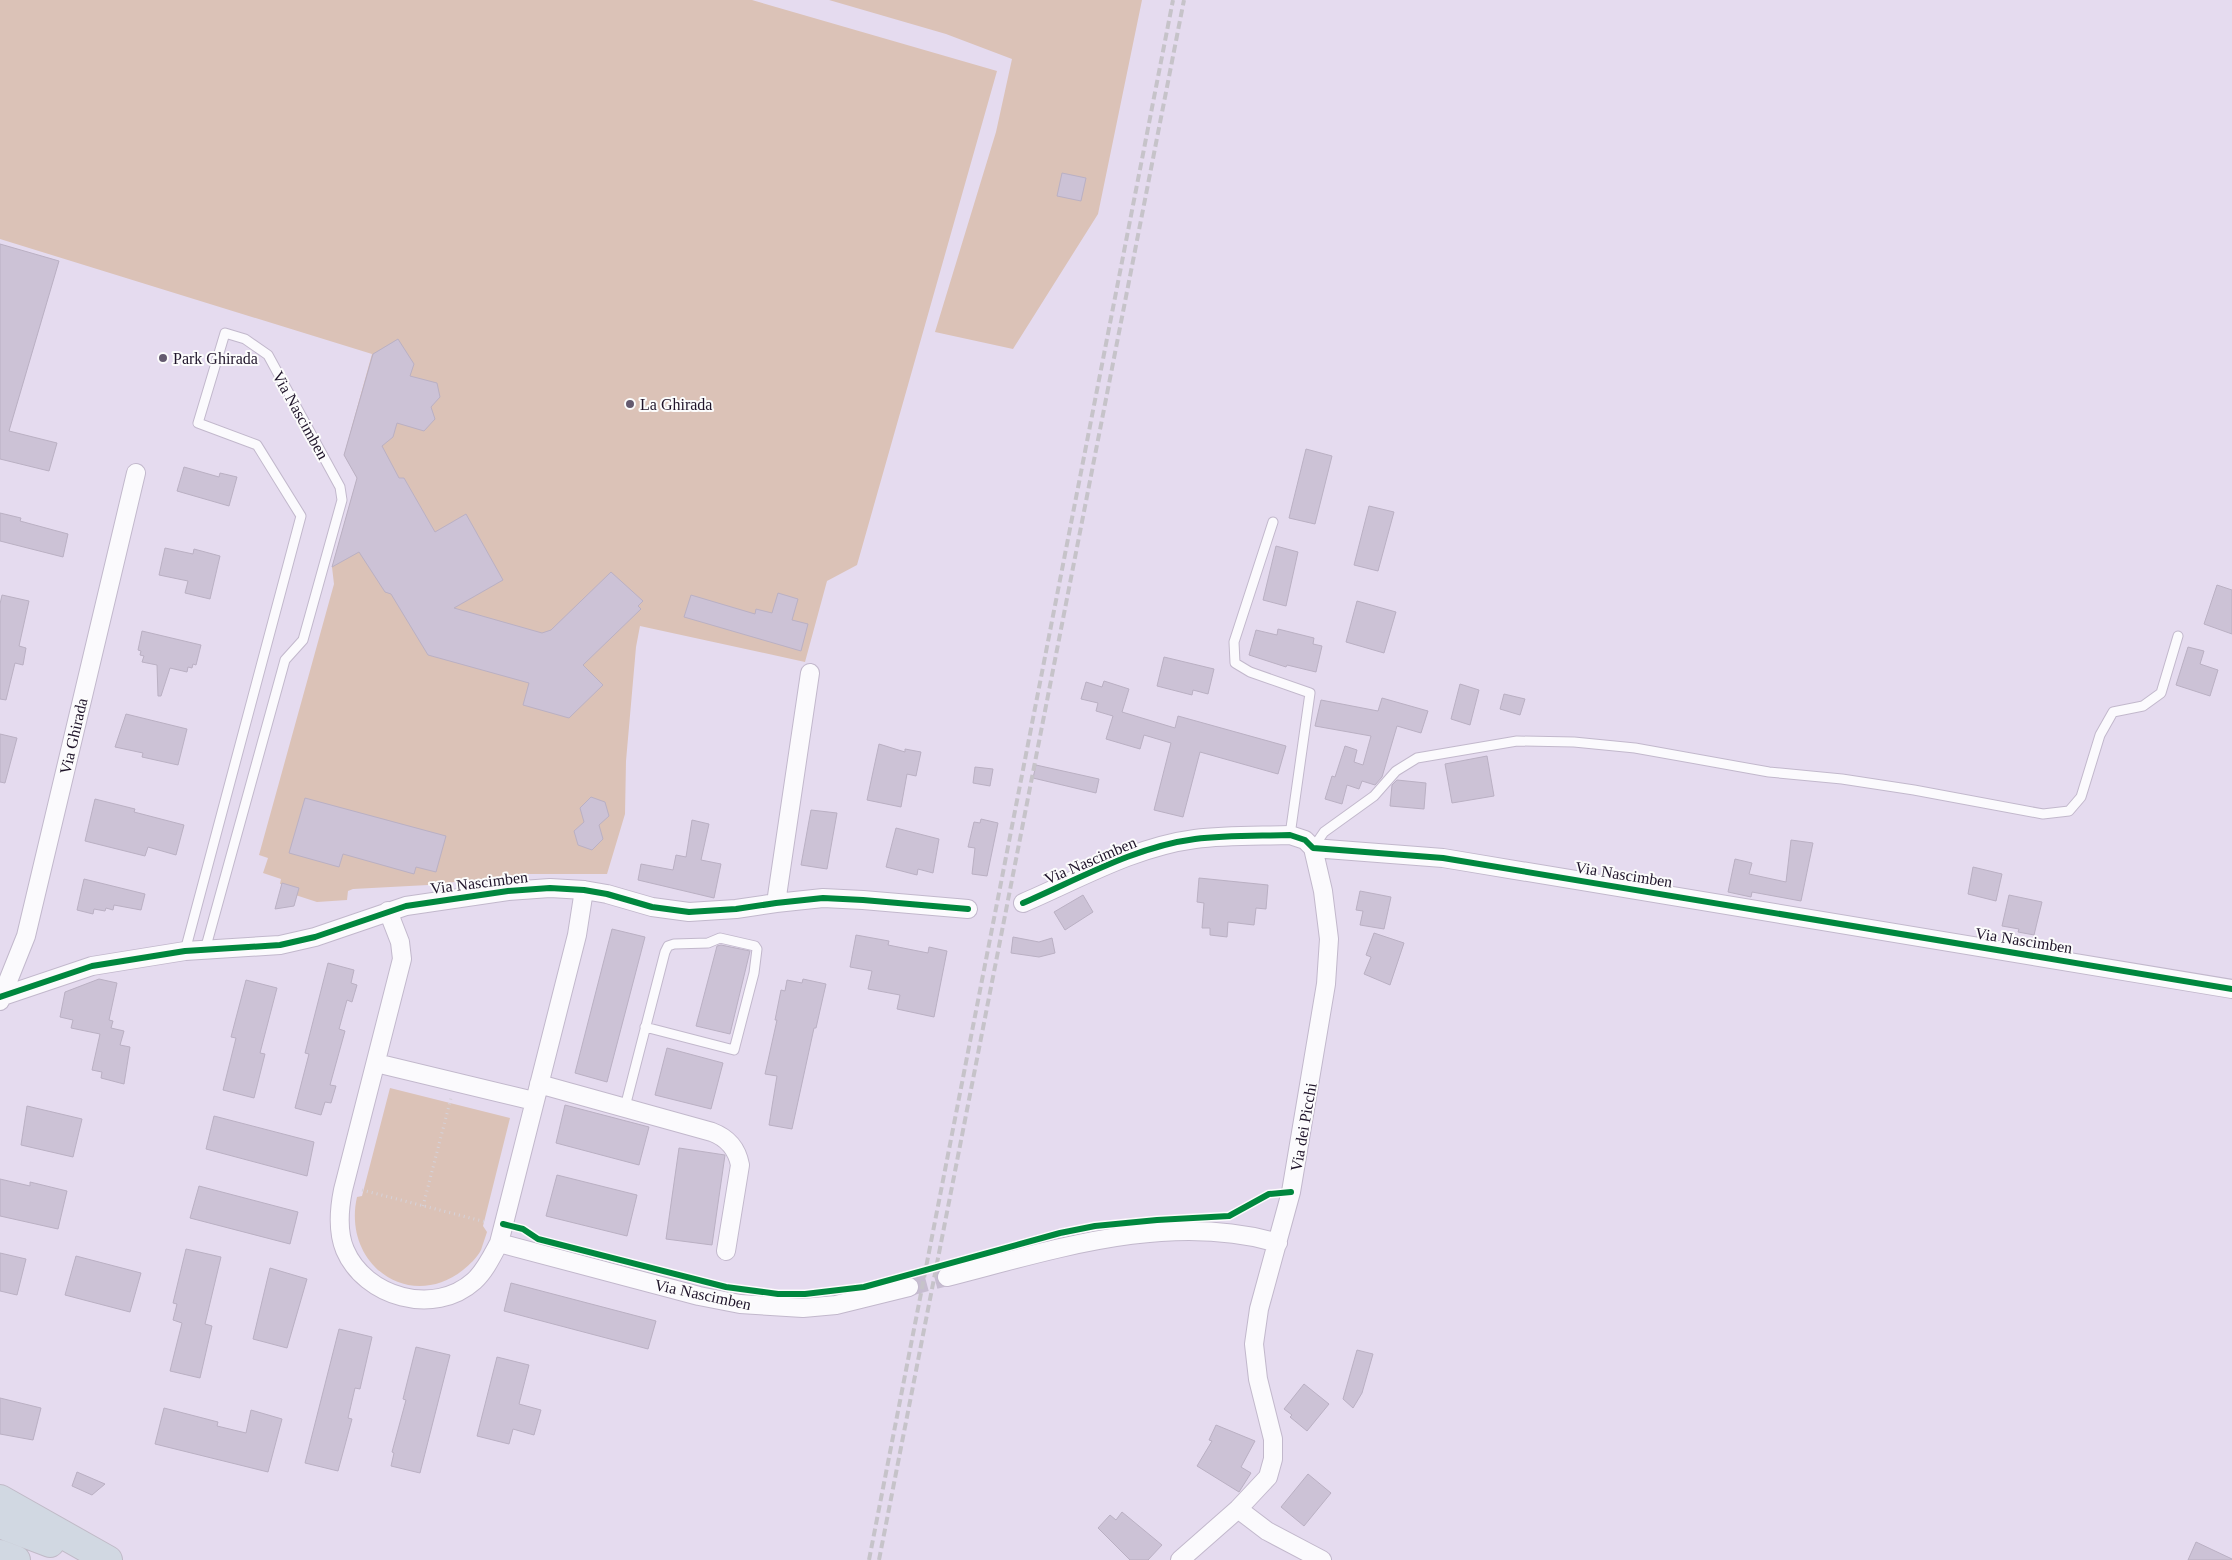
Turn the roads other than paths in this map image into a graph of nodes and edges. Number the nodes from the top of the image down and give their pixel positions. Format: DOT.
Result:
graph roads {
  1 [pos="136,473"];
  2 [pos="1273,522"];
  3 [pos="2178,636"];
  4 [pos="810,673"];
  5 [pos="1290,834"];
  6 [pos="1313,848"];
  7 [pos="584,890"];
  8 [pos="776,902"];
  9 [pos="1023,903"];
  10 [pos="968,909"];
  11 [pos="388,911"];
  12 [pos="205,950"];
  13 [pos="185,951"];
  14 [pos="2232,989"];
  15 [pos="0,998"];
  16 [pos="645,1027"];
  17 [pos="376,1063"];
  18 [pos="539,1084"];
  19 [pos="534,1101"];
  20 [pos="625,1107"];
  21 [pos="498,1243"];
  22 [pos="1278,1243"];
  23 [pos="726,1251"];
  24 [pos="947,1277"];
  25 [pos="909,1287"];
  26 [pos="0,1499"];
  27 [pos="1238,1510"];
  28 [pos="0,1524"];
  29 [pos="0,1554"];
  30 [pos="16,1560"];
  31 [pos="96,1560"];
  32 [pos="108,1560"];
  33 [pos="1180,1560"];
  34 [pos="1322,1560"];
  1 -- 15 [label="street, Via Ghirada"];
  2 -- 5 [label="lane"];
  3 -- 6 [label="lane"];
  4 -- 8 [label="street"];
  5 -- 6 [label="street, Via Nascimben"];
  5 -- 9 [label="street, Via Nascimben"];
  6 -- 14 [label="street, Via Nascimben"];
  6 -- 22 [label="street, Via dei Picchi"];
  7 -- 8 [label="street, Via Nascimben"];
  7 -- 11 [label="street, Via Nascimben"];
  7 -- 18 [label="street"];
  8 -- 10 [label="street, Via Nascimben"];
  11 -- 12 [label="street, Via Nascimben"];
  11 -- 17 [label="street"];
  12 -- 13 [label="street, Via Nascimben"];
  12 -- 13 [label="lane, Via Nascimben"];
  13 -- 15 [label="street, Via Nascimben"];
  16 -- 16 [label="lane"];
  16 -- 20 [label="lane"];
  17 -- 19 [label="street"];
  17 -- 21 [label="street"];
  18 -- 19 [label="street"];
  18 -- 20 [label="street"];
  19 -- 21 [label="street"];
  20 -- 23 [label="street"];
  21 -- 25 [label="street, Via Nascimben"];
  22 -- 24 [label="street"];
  22 -- 27 [label="street, Via dei Picchi"];
  26 -- 32 [label="highway"];
  27 -- 33 [label="street, Via dei Picchi"];
  27 -- 34 [label="street"];
  28 -- 31 [label="highway"];
  29 -- 30 [label="highway"];
}
